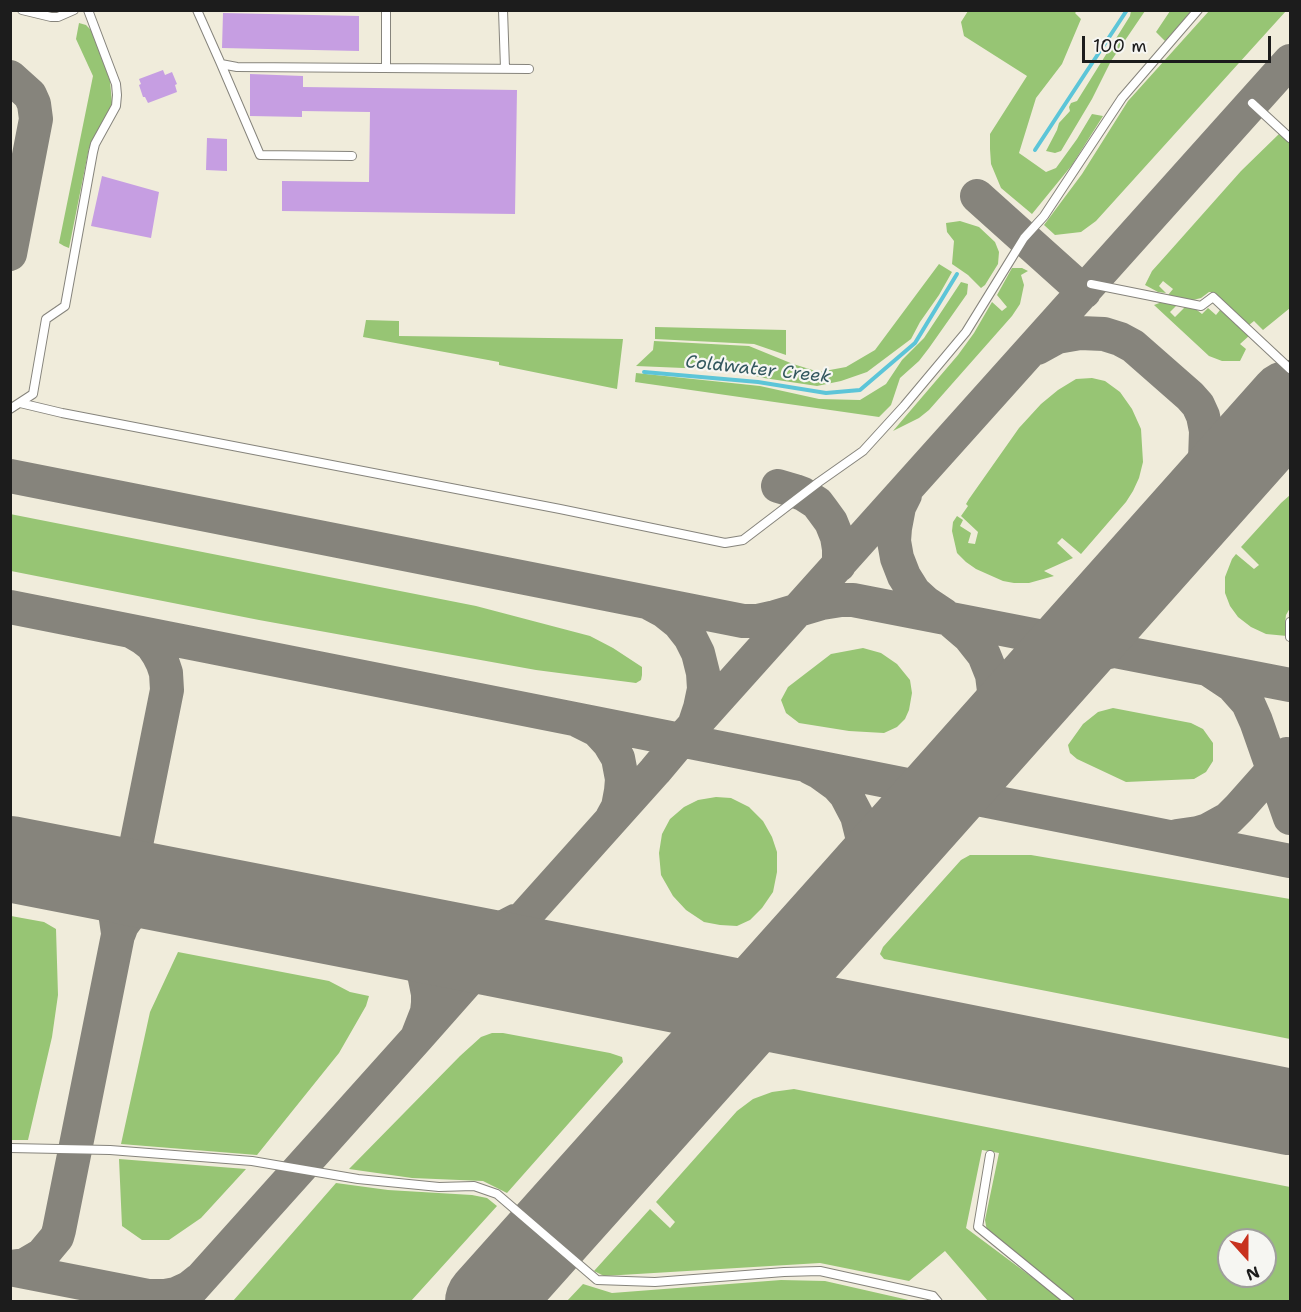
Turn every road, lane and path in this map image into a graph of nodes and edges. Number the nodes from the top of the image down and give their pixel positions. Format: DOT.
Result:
graph roads {
  1 [pos="22,10"];
  2 [pos="74,10"];
  3 [pos="88,10"];
  4 [pos="197,10"];
  5 [pos="386,10"];
  6 [pos="503,10"];
  7 [pos="1198,10"];
  8 [pos="221,64"];
  9 [pos="386,67"];
  10 [pos="505,68"];
  11 [pos="529,69"];
  12 [pos="1252,103"];
  13 [pos="1290,138"];
  14 [pos="352,156"];
  15 [pos="1091,284"];
  16 [pos="1290,369"];
  17 [pos="20,402"];
  18 [pos="10,409"];
  19 [pos="1290,622"];
  20 [pos="1290,637"];
  21 [pos="10,1148"];
  22 [pos="990,1155"];
  23 [pos="938,1302"];
  24 [pos="1070,1302"];
  1 -- 2 [label="lane"];
  3 -- 17 [label="lane"];
  4 -- 8 [label="lane"];
  5 -- 9 [label="lane"];
  6 -- 10 [label="lane"];
  7 -- 17 [label="lane"];
  8 -- 9 [label="lane"];
  8 -- 14 [label="lane"];
  9 -- 10 [label="lane"];
  10 -- 11 [label="lane"];
  12 -- 13 [label="lane"];
  15 -- 16 [label="lane"];
  17 -- 18 [label="lane"];
  19 -- 20 [label="lane"];
  21 -- 23 [label="lane"];
  22 -- 24 [label="lane"];
}
